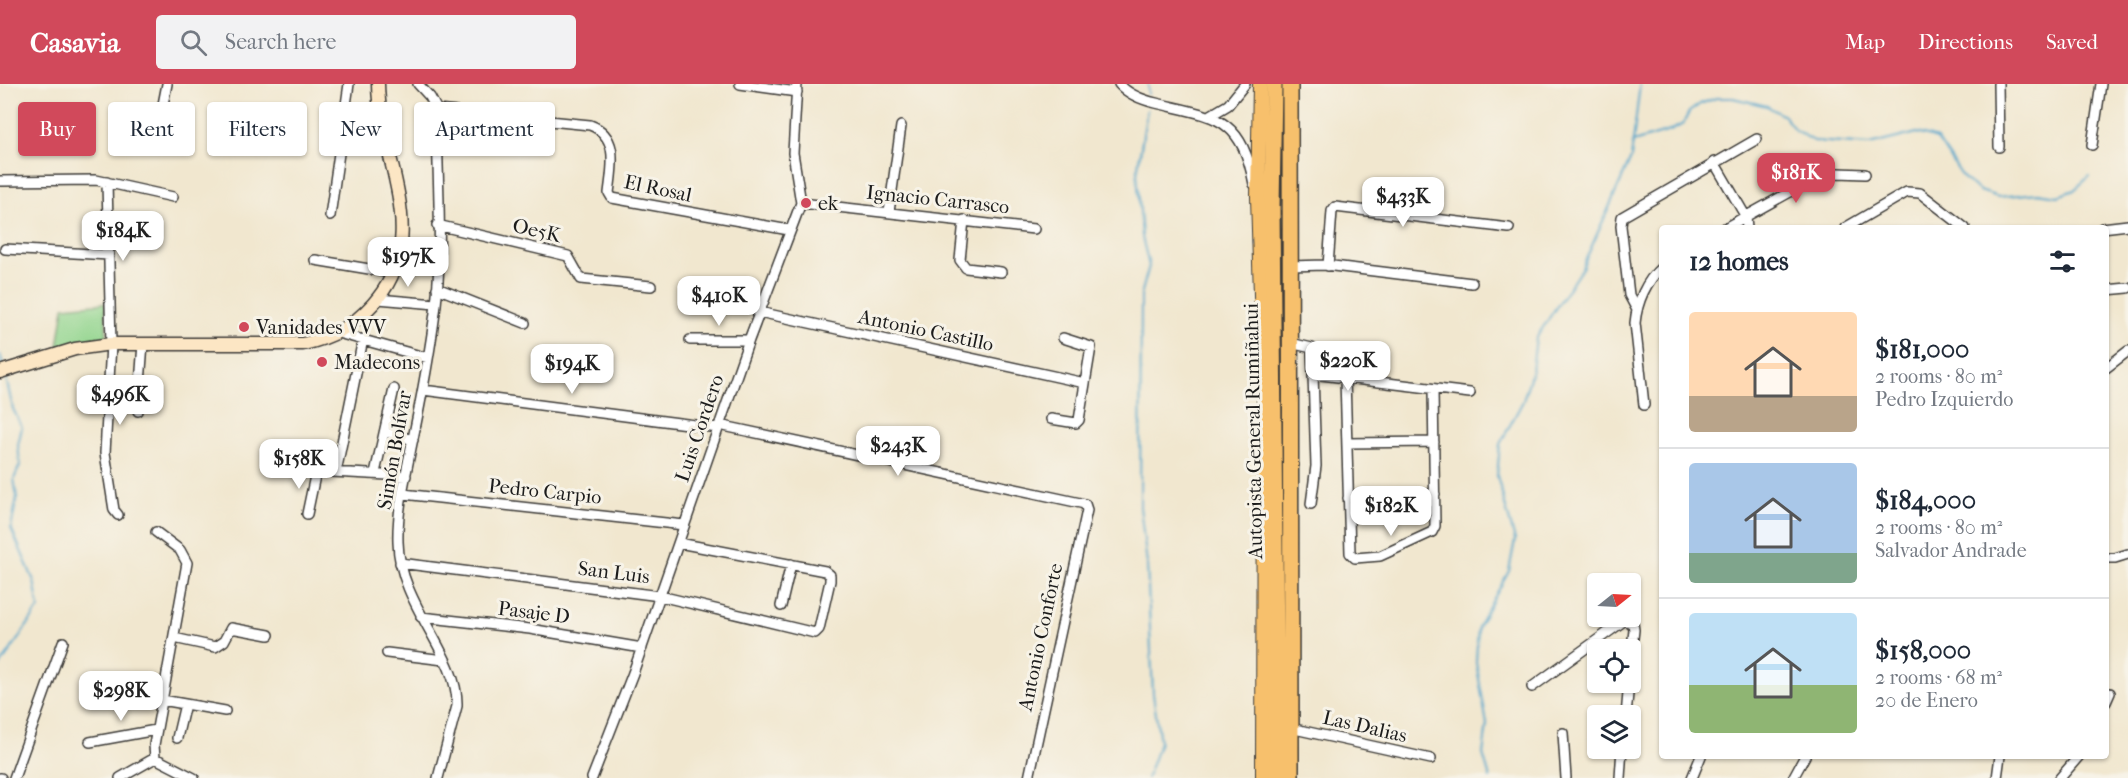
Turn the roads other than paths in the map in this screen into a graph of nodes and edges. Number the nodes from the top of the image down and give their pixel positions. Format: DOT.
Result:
graph roads {
  1 [pos="166,84"];
  2 [pos="349,84"];
  3 [pos="378,84"];
  4 [pos="418,84"];
  5 [pos="740,84"];
  6 [pos="1119,84"];
  7 [pos="1245,84"];
  8 [pos="1260,84"];
  9 [pos="1274,84"];
  10 [pos="1290,84"];
  11 [pos="1998,84"];
  12 [pos="2101,84"];
  13 [pos="797,88"];
  14 [pos="163,102"];
  15 [pos="432,102"];
  16 [pos="1211,115"];
  17 [pos="555,121"];
  18 [pos="901,126"];
  19 [pos="1757,139"];
  20 [pos="2092,145"];
  21 [pos="1998,147"];
  22 [pos="436,156"];
  23 [pos="1714,162"];
  24 [pos="1866,174"];
  25 [pos="0,181"];
  26 [pos="107,182"];
  27 [pos="173,197"];
  28 [pos="1258,197"];
  29 [pos="801,203"];
  30 [pos="889,212"];
  31 [pos="330,216"];
  32 [pos="1746,217"];
  33 [pos="964,220"];
  34 [pos="437,225"];
  35 [pos="1731,225"];
  36 [pos="1747,225"];
  37 [pos="1850,225"];
  38 [pos="1961,225"];
  39 [pos="2128,225"];
  40 [pos="2109,227"];
  41 [pos="1509,228"];
  42 [pos="1034,229"];
  43 [pos="789,230"];
  44 [pos="108,231"];
  45 [pos="149,241"];
  46 [pos="5,249"];
  47 [pos="109,255"];
  48 [pos="315,260"];
  49 [pos="1290,266"];
  50 [pos="1328,266"];
  51 [pos="1659,271"];
  52 [pos="1000,272"];
  53 [pos="393,273"];
  54 [pos="1472,283"];
  55 [pos="651,286"];
  56 [pos="437,288"];
  57 [pos="2128,288"];
  58 [pos="2109,290"];
  59 [pos="378,299"];
  60 [pos="436,304"];
  61 [pos="1637,310"];
  62 [pos="759,312"];
  63 [pos="525,323"];
  64 [pos="338,333"];
  65 [pos="1063,338"];
  66 [pos="363,339"];
  67 [pos="690,340"];
  68 [pos="749,340"];
  69 [pos="143,343"];
  70 [pos="1290,343"];
  71 [pos="111,344"];
  72 [pos="2128,351"];
  73 [pos="428,358"];
  74 [pos="2109,366"];
  75 [pos="4,371"];
  76 [pos="1313,374"];
  77 [pos="1345,378"];
  78 [pos="1085,382"];
  79 [pos="394,389"];
  80 [pos="423,390"];
  81 [pos="1433,390"];
  82 [pos="1470,393"];
  83 [pos="1644,405"];
  84 [pos="138,411"];
  85 [pos="1051,419"];
  86 [pos="719,426"];
  87 [pos="386,432"];
  88 [pos="413,440"];
  89 [pos="1434,442"];
  90 [pos="1348,443"];
  91 [pos="276,469"];
  92 [pos="316,471"];
  93 [pos="336,472"];
  94 [pos="375,473"];
  95 [pos="406,476"];
  96 [pos="403,494"];
  97 [pos="1435,494"];
  98 [pos="1348,498"];
  99 [pos="1311,504"];
  100 [pos="307,514"];
  101 [pos="118,515"];
  102 [pos="684,525"];
  103 [pos="156,532"];
  104 [pos="680,543"];
  105 [pos="2128,554"];
  106 [pos="2109,558"];
  107 [pos="400,563"];
  108 [pos="791,564"];
  109 [pos="660,596"];
  110 [pos="781,606"];
  111 [pos="421,617"];
  112 [pos="269,634"];
  113 [pos="174,638"];
  114 [pos="1599,639"];
  115 [pos="1633,639"];
  116 [pos="63,642"];
  117 [pos="1587,647"];
  118 [pos="642,648"];
  119 [pos="387,653"];
  120 [pos="444,660"];
  121 [pos="1532,687"];
  122 [pos="162,700"];
  123 [pos="185,704"];
  124 [pos="225,711"];
  125 [pos="1290,728"];
  126 [pos="156,730"];
  127 [pos="1563,733"];
  128 [pos="177,738"];
  129 [pos="90,742"];
  130 [pos="155,758"];
  131 [pos="1431,759"];
  132 [pos="1621,759"];
  133 [pos="1700,759"];
  134 [pos="1802,759"];
  135 [pos="1999,759"];
  136 [pos="2076,759"];
  137 [pos="14,778"];
  138 [pos="120,778"];
  139 [pos="194,778"];
  140 [pos="438,778"];
  141 [pos="592,778"];
  142 [pos="1029,778"];
  143 [pos="1263,778"];
  144 [pos="1277,778"];
  145 [pos="1291,778"];
  146 [pos="1566,778"];
  147 [pos="1620,778"];
  148 [pos="1692,778"];
  149 [pos="1793,778"];
  150 [pos="1997,778"];
  151 [pos="2060,778"];
  1 -- 14 [label="street"];
  2 -- 31 [label="street"];
  3 -- 53 [label="main road"];
  4 -- 15 [label="street"];
  5 -- 13 [label="street"];
  6 -- 16 [label="street"];
  7 -- 16 [label="street"];
  8 -- 28 [label="main road"];
  9 -- 144 [label="highway, Autopista General Rumiñahui"];
  10 -- 49 [label="highway, Autopista General Rumiñahui"];
  11 -- 21 [label="street"];
  12 -- 20 [label="street"];
  13 -- 29 [label="street"];
  16 -- 28 [label="street"];
  17 -- 43 [label="street, El Rosal"];
  18 -- 30 [label="street"];
  19 -- 23 [label="street"];
  22 -- 34 [label="street, Simón Bolívar"];
  23 -- 32 [label="street"];
  23 -- 61 [label="street"];
  24 -- 32 [label="street"];
  25 -- 26 [label="street"];
  26 -- 27 [label="street"];
  26 -- 44 [label="street"];
  28 -- 143 [label="main road"];
  29 -- 30 [label="street, Ignacio Carrasco"];
  29 -- 43 [label="street, Luis Cordero"];
  30 -- 33 [label="street, Ignacio Carrasco"];
  32 -- 35 [label="street"];
  32 -- 36 [label="street"];
  33 -- 42 [label="street, Ignacio Carrasco"];
  33 -- 52 [label="street"];
  34 -- 55 [label="street, Oe5K"];
  34 -- 56 [label="street, Simón Bolívar"];
  37 -- 38 [label="street"];
  39 -- 40 [label="street"];
  41 -- 50 [label="street"];
  43 -- 62 [label="street, Luis Cordero"];
  44 -- 45 [label="street"];
  44 -- 47 [label="street"];
  46 -- 47 [label="street"];
  47 -- 71 [label="street"];
  48 -- 53 [label="street"];
  49 -- 50 [label="street"];
  49 -- 70 [label="highway, Autopista General Rumiñahui"];
  50 -- 54 [label="street"];
  51 -- 61 [label="street"];
  53 -- 59 [label="main road"];
  56 -- 60 [label="street, Simón Bolívar"];
  56 -- 63 [label="street"];
  57 -- 58 [label="street"];
  59 -- 60 [label="street"];
  59 -- 64 [label="main road"];
  60 -- 73 [label="street, Simón Bolívar"];
  61 -- 83 [label="street"];
  62 -- 68 [label="street, Luis Cordero"];
  62 -- 78 [label="street, Antonio Castillo"];
  64 -- 66 [label="street"];
  64 -- 69 [label="main road"];
  65 -- 78 [label="street"];
  66 -- 73 [label="street"];
  66 -- 93 [label="street"];
  67 -- 68 [label="street"];
  68 -- 86 [label="street, Luis Cordero"];
  69 -- 71 [label="main road"];
  69 -- 84 [label="street"];
  70 -- 76 [label="street"];
  70 -- 125 [label="highway, Autopista General Rumiñahui"];
  71 -- 75 [label="main road"];
  71 -- 101 [label="street"];
  72 -- 74 [label="street"];
  73 -- 80 [label="street, Simón Bolívar"];
  76 -- 77 [label="street"];
  76 -- 99 [label="street"];
  77 -- 81 [label="street"];
  77 -- 90 [label="street"];
  78 -- 85 [label="street"];
  79 -- 87 [label="street"];
  80 -- 86 [label="street"];
  80 -- 88 [label="street, Simón Bolívar"];
  81 -- 82 [label="street"];
  81 -- 89 [label="street"];
  86 -- 102 [label="street, Luis Cordero"];
  86 -- 142 [label="street, Antonio Conforte"];
  87 -- 88 [label="street"];
  87 -- 94 [label="street"];
  88 -- 95 [label="street, Simón Bolívar"];
  89 -- 90 [label="street"];
  89 -- 97 [label="street"];
  90 -- 98 [label="street"];
  91 -- 92 [label="street"];
  92 -- 93 [label="street"];
  92 -- 100 [label="street"];
  93 -- 94 [label="street"];
  94 -- 95 [label="street"];
  95 -- 96 [label="street, Simón Bolívar"];
  96 -- 102 [label="street, Pedro Carpio"];
  96 -- 107 [label="street, Simón Bolívar"];
  97 -- 98 [label="street"];
  97 -- 98 [label="street"];
  102 -- 104 [label="street, Luis Cordero"];
  103 -- 113 [label="street"];
  104 -- 108 [label="street"];
  104 -- 109 [label="street, Luis Cordero"];
  105 -- 106 [label="street"];
  107 -- 109 [label="street, San Luis"];
  107 -- 111 [label="street, Simón Bolívar"];
  108 -- 109 [label="street, San Luis"];
  108 -- 110 [label="street"];
  109 -- 118 [label="street, Luis Cordero"];
  111 -- 118 [label="street, Pasaje D"];
  111 -- 120 [label="street, Simón Bolívar"];
  112 -- 113 [label="street"];
  113 -- 122 [label="street"];
  114 -- 115 [label="street"];
  116 -- 137 [label="street"];
  117 -- 121 [label="street"];
  118 -- 141 [label="street, Luis Cordero"];
  119 -- 120 [label="street"];
  120 -- 140 [label="street, Simón Bolívar"];
  122 -- 123 [label="street"];
  122 -- 126 [label="street"];
  123 -- 124 [label="street"];
  123 -- 128 [label="street"];
  125 -- 131 [label="street, Las Dalias"];
  125 -- 145 [label="highway, Autopista General Rumiñahui"];
  126 -- 129 [label="street"];
  126 -- 130 [label="street"];
  127 -- 146 [label="street"];
  130 -- 138 [label="street"];
  130 -- 139 [label="street"];
  132 -- 147 [label="street"];
  133 -- 148 [label="street"];
  134 -- 149 [label="street"];
  135 -- 150 [label="street"];
  136 -- 151 [label="street"];
}
